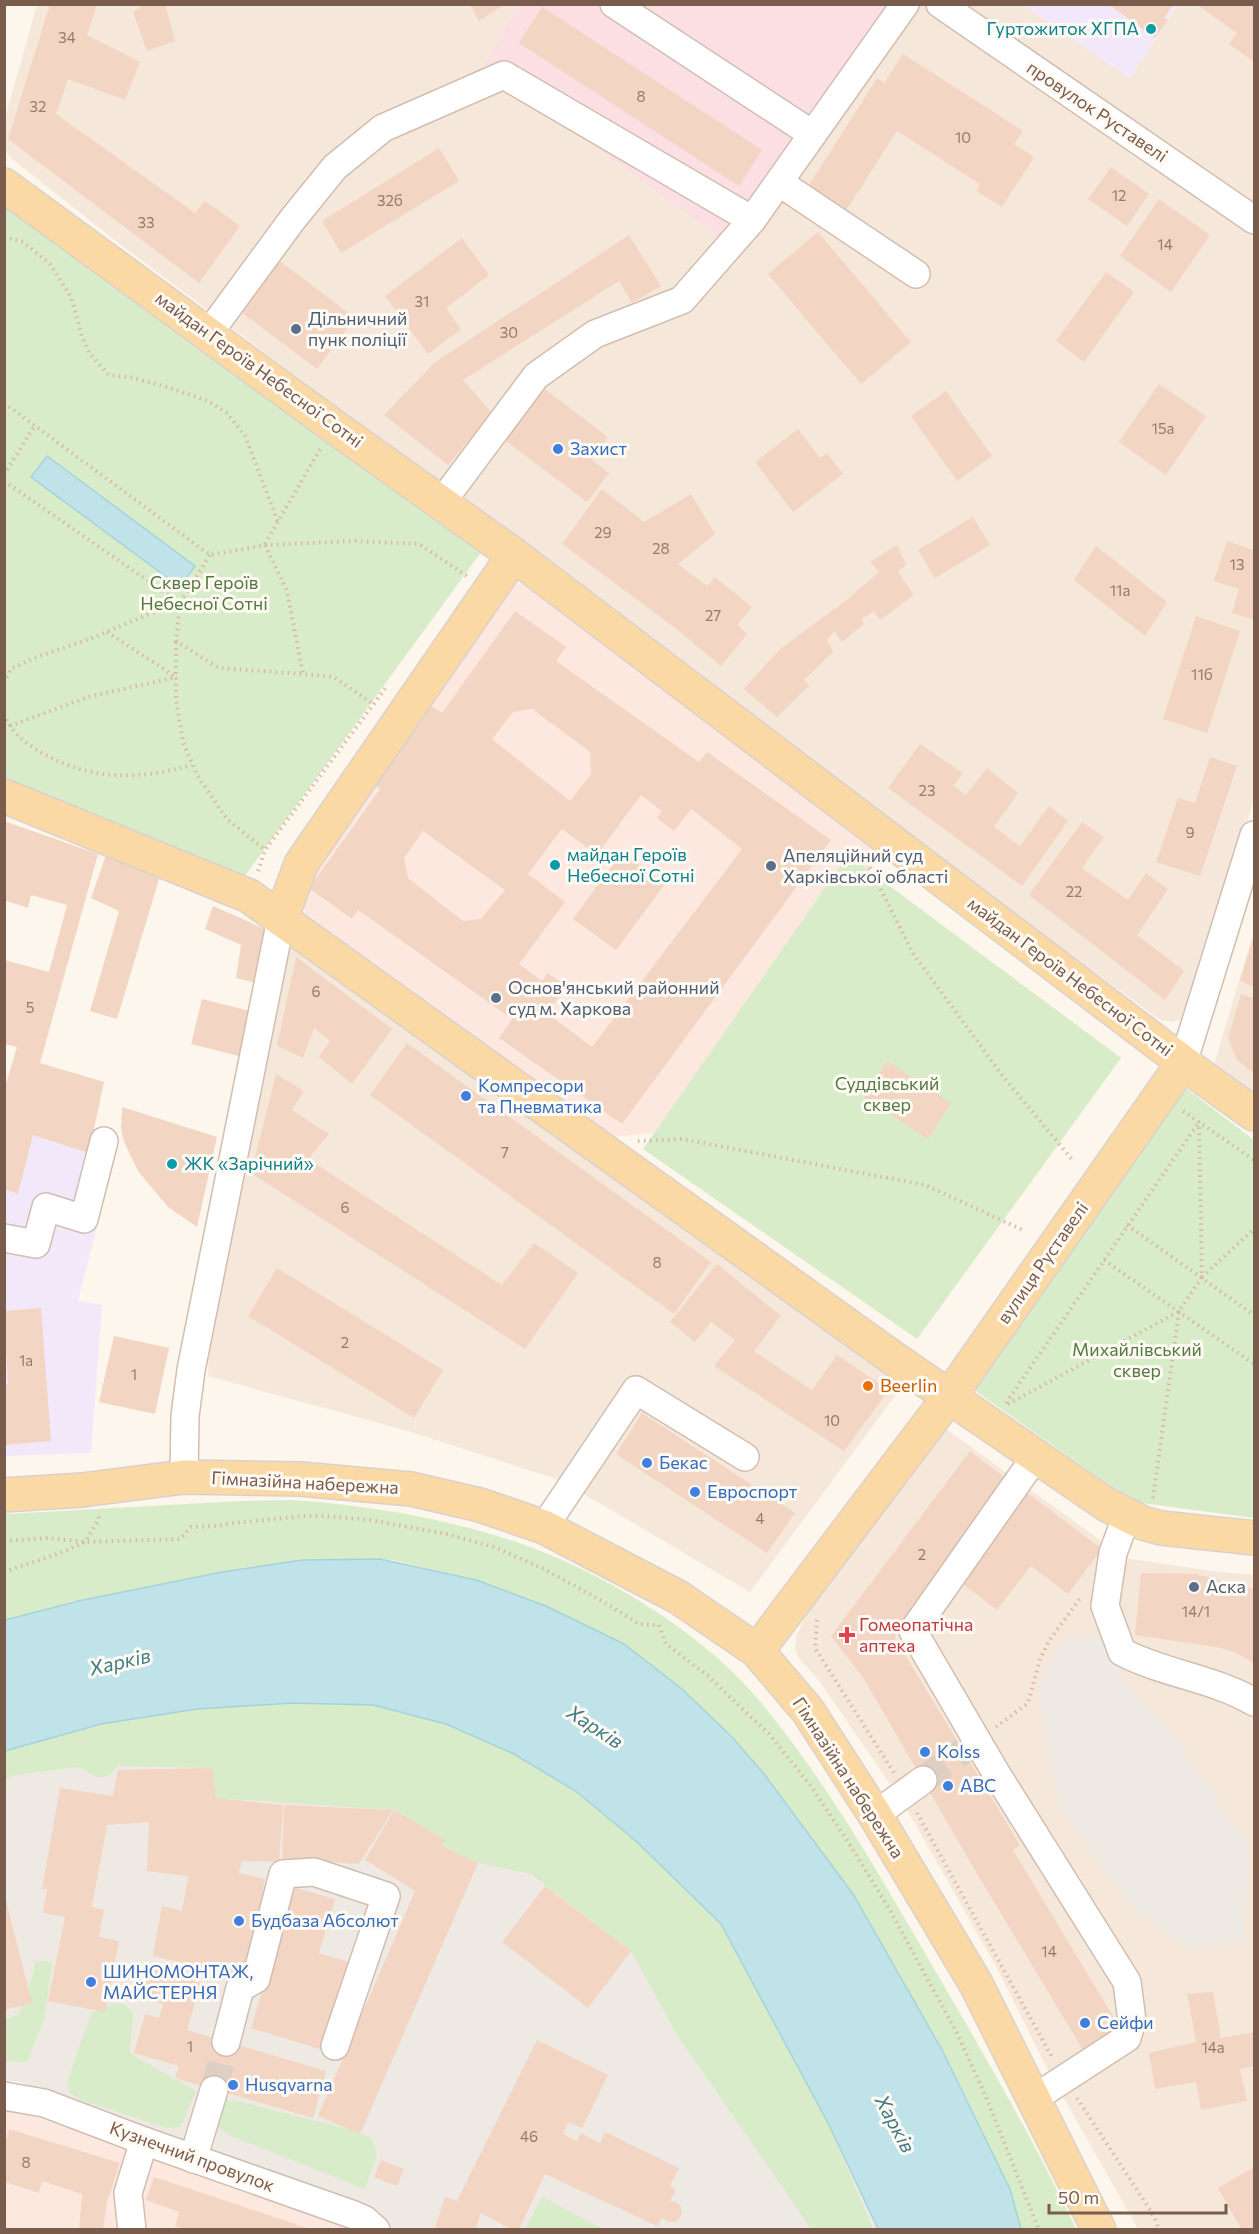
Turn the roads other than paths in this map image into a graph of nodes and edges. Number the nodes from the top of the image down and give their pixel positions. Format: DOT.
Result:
graph roads {
  1 [pos="614,4"];
  2 [pos="904,4"];
  3 [pos="940,4"];
  4 [pos="812,134"];
  5 [pos="780,183"];
  6 [pos="4,184"];
  7 [pos="752,220"];
  8 [pos="1254,220"];
  9 [pos="916,273"];
  10 [pos="208,333"];
  11 [pos="441,503"];
  12 [pos="505,548"];
  13 [pos="4,796"];
  14 [pos="1254,835"];
  15 [pos="281,918"];
  16 [pos="1184,1063"];
  17 [pos="1254,1114"];
  18 [pos="104,1141"];
  19 [pos="4,1238"];
  20 [pos="949,1397"];
  21 [pos="745,1456"];
  22 [pos="1036,1456"];
  23 [pos="184,1477"];
  24 [pos="4,1495"];
  25 [pos="1140,1509"];
  26 [pos="544,1527"];
  27 [pos="1254,1538"];
  28 [pos="757,1651"];
  29 [pos="1254,1702"];
  30 [pos="915,1786"];
  31 [pos="875,1815"];
  32 [pos="226,2042"];
  33 [pos="335,2046"];
  34 [pos="214,2090"];
  35 [pos="4,2096"];
  36 [pos="1033,2100"];
  37 [pos="144,2141"];
  38 [pos="193,2159"];
  39 [pos="132,2229"];
  40 [pos="376,2229"];
  41 [pos="1099,2229"];
  1 -- 4 [label="street"];
  2 -- 4 [label="street"];
  3 -- 8 [label="street, провулок Руставелі"];
  4 -- 5 [label="street"];
  5 -- 7 [label="street"];
  5 -- 9 [label="street"];
  6 -- 10 [label="main road, майдан Героїв Небесної Сотні"];
  7 -- 10 [label="street"];
  7 -- 11 [label="street"];
  10 -- 11 [label="main road, майдан Героїв Небесної Сотні"];
  11 -- 12 [label="main road, майдан Героїв Небесної Сотні"];
  12 -- 15 [label="main road"];
  12 -- 16 [label="main road, майдан Героїв Небесної Сотні"];
  13 -- 15 [label="main road"];
  14 -- 16 [label="street, вулиця Руставелі"];
  15 -- 20 [label="main road"];
  15 -- 23 [label="street"];
  16 -- 17 [label="main road, майдан Героїв Небесної Сотні"];
  16 -- 20 [label="main road, вулиця Руставелі"];
  18 -- 19 [label="street"];
  20 -- 22 [label="main road"];
  20 -- 28 [label="main road, вулиця Руставелі"];
  21 -- 26 [label="street"];
  22 -- 25 [label="main road"];
  22 -- 36 [label="street"];
  23 -- 24 [label="main road, Гімназійна набережна"];
  23 -- 26 [label="main road, Гімназійна набережна"];
  25 -- 27 [label="main road"];
  25 -- 29 [label="street"];
  26 -- 28 [label="main road, Гімназійна набережна"];
  28 -- 31 [label="main road, Гімназійна набережна"];
  30 -- 31 [label="street"];
  31 -- 36 [label="main road, Гімназійна набережна"];
  32 -- 33 [label="street"];
  34 -- 38 [label="street"];
  35 -- 37 [label="street, Кузнечний провулок"];
  36 -- 41 [label="main road, Гімназійна набережна"];
  37 -- 38 [label="street, Кузнечний провулок"];
  37 -- 39 [label="street"];
  38 -- 40 [label="street, Кузнечний провулок"];
}
